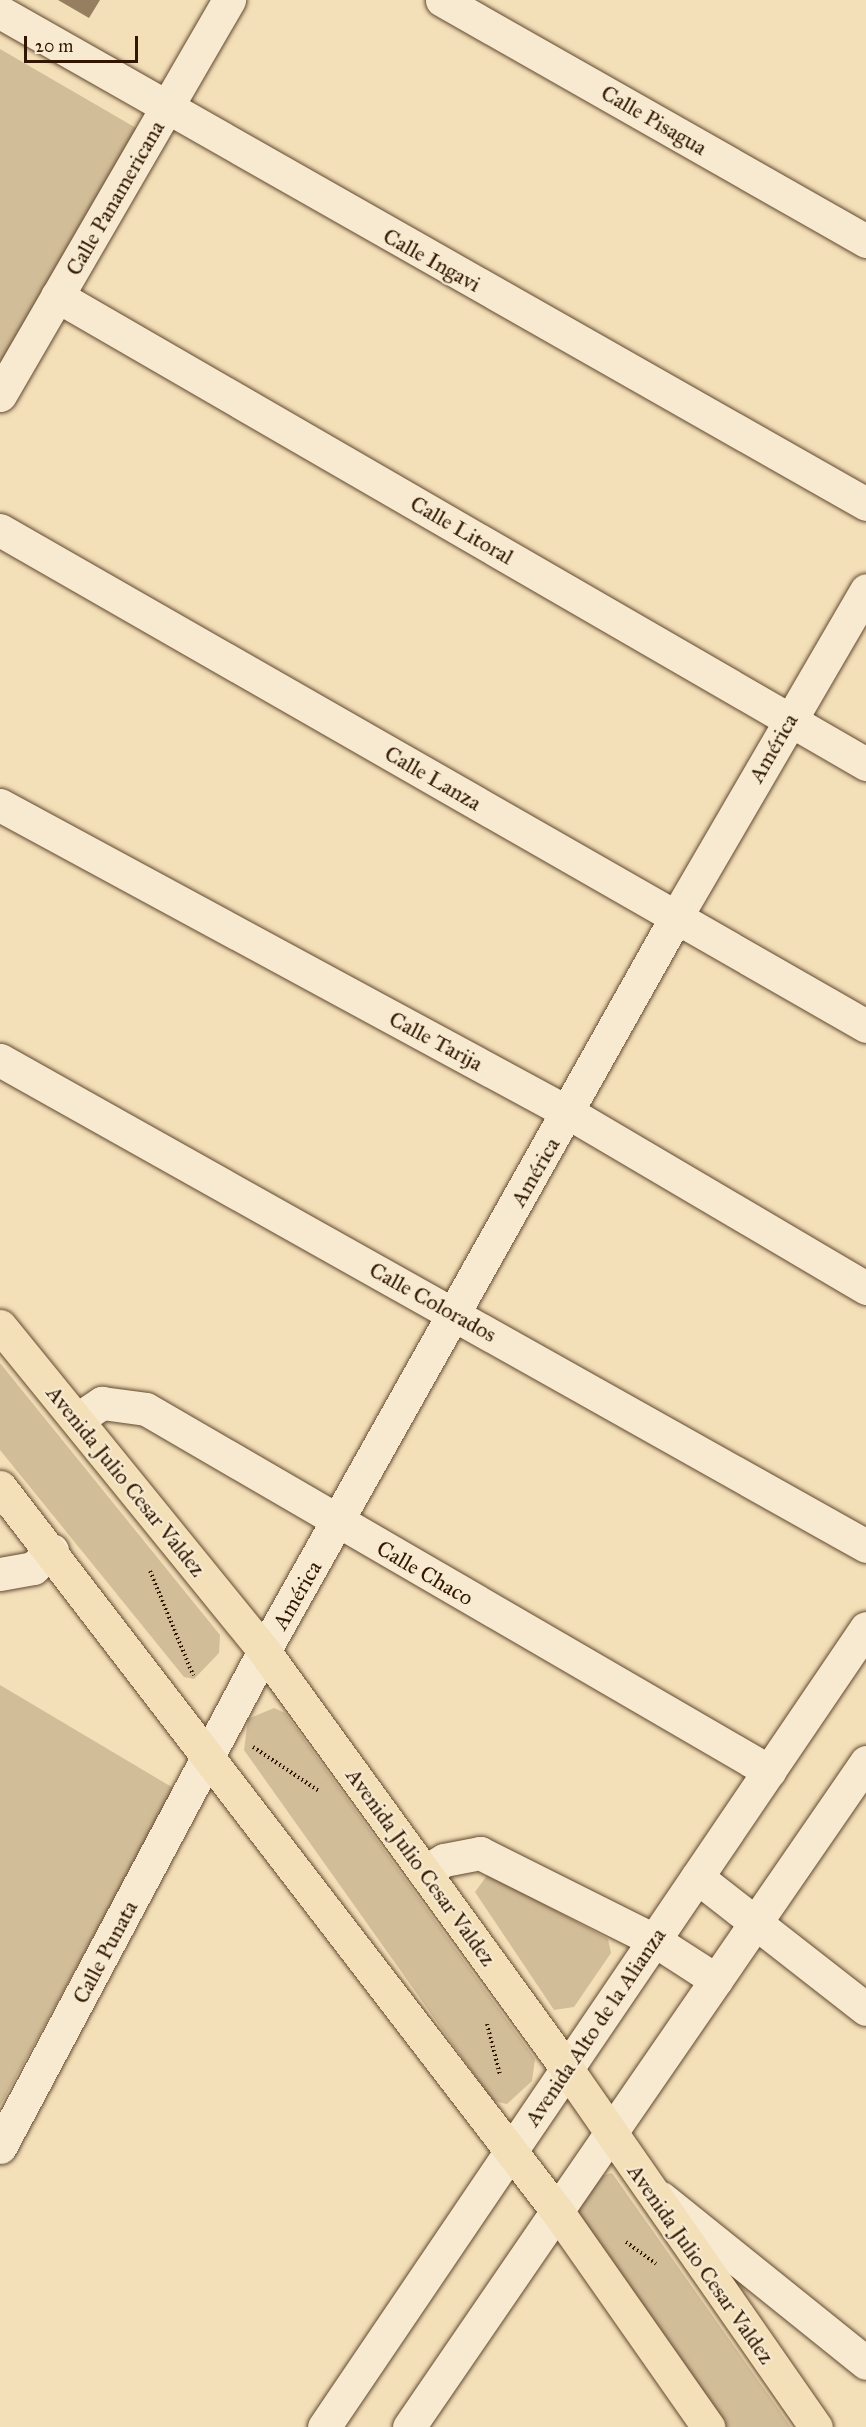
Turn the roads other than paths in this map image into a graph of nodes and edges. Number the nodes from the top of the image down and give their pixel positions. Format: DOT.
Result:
graph roads {
  1 [pos="229,0"];
  2 [pos="442,0"];
  3 [pos="0,12"];
  4 [pos="166,110"];
  5 [pos="866,241"];
  6 [pos="57,296"];
  7 [pos="0,395"];
  8 [pos="866,504"];
  9 [pos="0,530"];
  10 [pos="866,590"];
  11 [pos="789,720"];
  12 [pos="866,764"];
  13 [pos="0,805"];
  14 [pos="675,917"];
  15 [pos="866,1026"];
  16 [pos="0,1060"];
  17 [pos="569,1113"];
  18 [pos="866,1288"];
  19 [pos="454,1314"];
  20 [pos="0,1326"];
  21 [pos="78,1419"];
  22 [pos="0,1487"];
  23 [pos="339,1523"];
  24 [pos="866,1546"];
  25 [pos="52,1550"];
  26 [pos="0,1574"];
  27 [pos="865,1631"];
  28 [pos="264,1651"];
  29 [pos="210,1757"];
  30 [pos="866,1762"];
  31 [pos="769,1771"];
  32 [pos="424,1872"];
  33 [pos="697,1877"];
  34 [pos="757,1921"];
  35 [pos="654,1941"];
  36 [pos="716,1980"];
  37 [pos="866,2009"];
  38 [pos="567,2069"];
  39 [pos="610,2132"];
  40 [pos="0,2146"];
  41 [pos="511,2151"];
  42 [pos="645,2185"];
  43 [pos="557,2211"];
  44 [pos="866,2363"];
  45 [pos="324,2427"];
  46 [pos="409,2427"];
  47 [pos="708,2427"];
  48 [pos="816,2427"];
  1 -- 4 [label="street, Calle Panamericana"];
  2 -- 5 [label="street, Calle Pisagua"];
  3 -- 4 [label="street, Calle Ingavi"];
  4 -- 6 [label="street, Calle Panamericana"];
  4 -- 8 [label="street, Calle Ingavi"];
  6 -- 7 [label="street, Calle Panamericana"];
  6 -- 11 [label="street, Calle Litoral"];
  9 -- 14 [label="street, Calle Lanza"];
  10 -- 11 [label="street, América"];
  11 -- 12 [label="street, Calle Litoral"];
  11 -- 14 [label="street, América"];
  13 -- 17 [label="street, Calle Tarija"];
  14 -- 15 [label="street, Calle Lanza"];
  14 -- 17 [label="street, América"];
  16 -- 19 [label="street, Calle Colorados"];
  17 -- 18 [label="street, Calle Tarija"];
  17 -- 19 [label="street, América"];
  19 -- 23 [label="street, América"];
  19 -- 24 [label="street, Calle Colorados"];
  20 -- 21 [label="main road, Avenida Julio Cesar Valdez"];
  21 -- 23 [label="street, Calle Chaco"];
  21 -- 28 [label="main road, Avenida Julio Cesar Valdez"];
  22 -- 25 [label="main road"];
  23 -- 28 [label="street, América"];
  23 -- 31 [label="street, Calle Chaco"];
  25 -- 26 [label="street"];
  25 -- 29 [label="main road"];
  27 -- 31 [label="street, Avenida Alto de la Alianza"];
  28 -- 29 [label="street, América"];
  28 -- 32 [label="main road, Avenida Julio Cesar Valdez"];
  29 -- 40 [label="street, Calle Punata"];
  29 -- 41 [label="main road"];
  30 -- 34 [label="street"];
  31 -- 33 [label="street, Avenida Alto de la Alianza"];
  32 -- 35 [label="street"];
  32 -- 38 [label="main road, Avenida Julio Cesar Valdez"];
  33 -- 34 [label="street"];
  33 -- 35 [label="street, Avenida Alto de la Alianza"];
  34 -- 36 [label="street"];
  34 -- 37 [label="street"];
  35 -- 36 [label="street"];
  35 -- 38 [label="street, Avenida Alto de la Alianza"];
  36 -- 39 [label="street"];
  38 -- 39 [label="main road, Avenida Julio Cesar Valdez"];
  38 -- 41 [label="street, Avenida Alto de la Alianza"];
  39 -- 42 [label="main road, Avenida Julio Cesar Valdez"];
  39 -- 43 [label="street"];
  41 -- 43 [label="main road"];
  41 -- 45 [label="street, Avenida Alto de la Alianza"];
  42 -- 44 [label="street"];
  42 -- 48 [label="main road, Avenida Julio Cesar Valdez"];
  43 -- 46 [label="street"];
  43 -- 47 [label="main road"];
}
